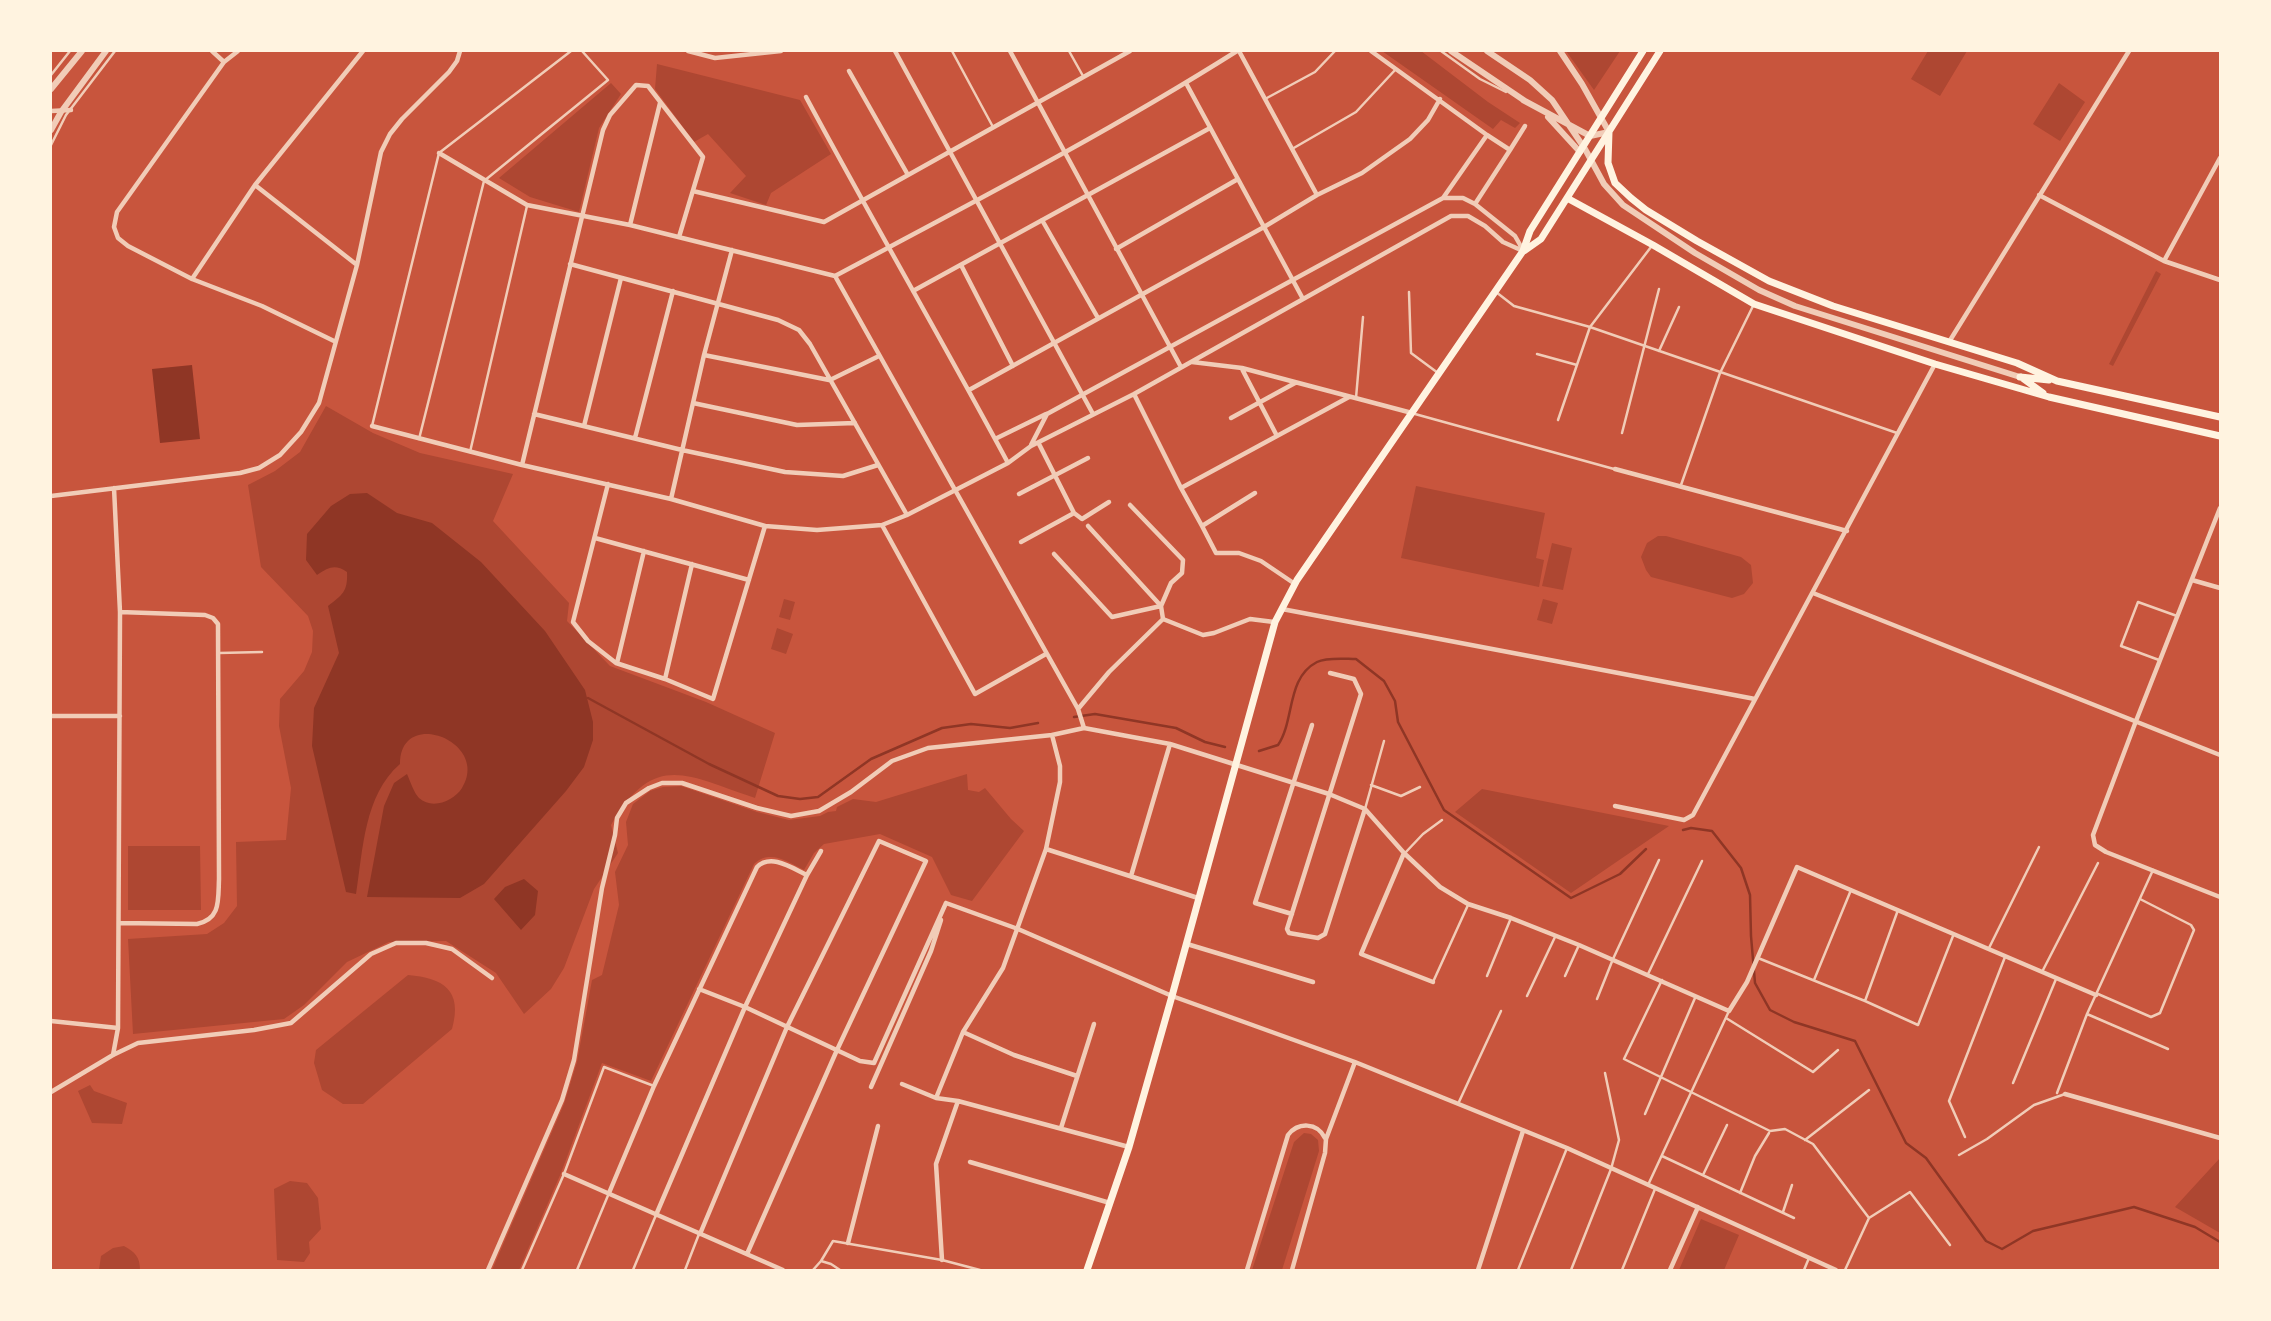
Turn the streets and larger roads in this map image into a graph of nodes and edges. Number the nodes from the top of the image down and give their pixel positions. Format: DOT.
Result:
graph roads {
  1 [pos="82,51"];
  2 [pos="106,51"];
  3 [pos="212,51"];
  4 [pos="238,51"];
  5 [pos="363,51"];
  6 [pos="460,51"];
  7 [pos="688,51"];
  8 [pos="781,51"];
  9 [pos="895,51"];
  10 [pos="1010,51"];
  11 [pos="1130,51"];
  12 [pos="1238,51"];
  13 [pos="1371,51"];
  14 [pos="1451,51"];
  15 [pos="1487,51"];
  16 [pos="1560,51"];
  17 [pos="1643,51"];
  18 [pos="1660,51"];
  19 [pos="2129,51"];
  20 [pos="1123,52"];
  21 [pos="722,54"];
  22 [pos="224,62"];
  23 [pos="849,71"];
  24 [pos="1186,83"];
  25 [pos="51,89"];
  26 [pos="806,97"];
  27 [pos="1440,99"];
  28 [pos="1523,100"];
  29 [pos="661,102"];
  30 [pos="1037,103"];
  31 [pos="71,110"];
  32 [pos="51,111"];
  33 [pos="61,111"];
  34 [pos="1601,118"];
  35 [pos="1525,126"];
  36 [pos="1210,128"];
  37 [pos="53,129"];
  38 [pos="1609,132"];
  39 [pos="1488,135"];
  40 [pos="1590,136"];
  41 [pos="1510,150"];
  42 [pos="951,152"];
  43 [pos="1064,152"];
  44 [pos="1580,152"];
  45 [pos="439,153"];
  46 [pos="2220,158"];
  47 [pos="908,176"];
  48 [pos="1238,179"];
  49 [pos="255,185"];
  50 [pos="693,191"];
  51 [pos="1088,195"];
  52 [pos="1317,195"];
  53 [pos="2039,195"];
  54 [pos="1443,198"];
  55 [pos="1567,198"];
  56 [pos="978,200"];
  57 [pos="861,202"];
  58 [pos="1475,204"];
  59 [pos="582,215"];
  60 [pos="1042,220"];
  61 [pos="630,225"];
  62 [pos="1264,227"];
  63 [pos="679,237"];
  64 [pos="1001,243"];
  65 [pos="888,248"];
  66 [pos="1116,249"];
  67 [pos="732,250"];
  68 [pos="1523,251"];
  69 [pos="2164,261"];
  70 [pos="570,264"];
  71 [pos="357,265"];
  72 [pos="961,265"];
  73 [pos="835,276"];
  74 [pos="621,278"];
  75 [pos="192,279"];
  76 [pos="2220,280"];
  77 [pos="1294,282"];
  78 [pos="673,291"];
  79 [pos="913,291"];
  80 [pos="1142,295"];
  81 [pos="1303,299"];
  82 [pos="719,302"];
  83 [pos="1841,308"];
  84 [pos="1098,318"];
  85 [pos="1835,330"];
  86 [pos="334,341"];
  87 [pos="1948,343"];
  88 [pos="1054,344"];
  89 [pos="1170,349"];
  90 [pos="704,355"];
  91 [pos="879,356"];
  92 [pos="1191,362"];
  93 [pos="1935,364"];
  94 [pos="1013,366"];
  95 [pos="1181,368"];
  96 [pos="1242,368"];
  97 [pos="2020,377"];
  98 [pos="830,380"];
  99 [pos="2057,381"];
  100 [pos="1296,383"];
  101 [pos="969,390"];
  102 [pos="1134,394"];
  103 [pos="1082,395"];
  104 [pos="1349,397"];
  105 [pos="2049,397"];
  106 [pos="1259,401"];
  107 [pos="693,403"];
  108 [pos="1412,413"];
  109 [pos="534,414"];
  110 [pos="1047,414"];
  111 [pos="1093,414"];
  112 [pos="2220,416"];
  113 [pos="1231,418"];
  114 [pos="855,423"];
  115 [pos="372,426"];
  116 [pos="584,426"];
  117 [pos="1277,436"];
  118 [pos="2220,436"];
  119 [pos="635,438"];
  120 [pos="995,439"];
  121 [pos="1039,444"];
  122 [pos="1031,446"];
  123 [pos="682,450"];
  124 [pos="1088,458"];
  125 [pos="1008,463"];
  126 [pos="522,465"];
  127 [pos="878,465"];
  128 [pos="1615,469"];
  129 [pos="1055,475"];
  130 [pos="608,484"];
  131 [pos="114,488"];
  132 [pos="1181,488"];
  133 [pos="955,491"];
  134 [pos="1255,493"];
  135 [pos="1019,494"];
  136 [pos="51,496"];
  137 [pos="671,499"];
  138 [pos="1109,502"];
  139 [pos="1130,505"];
  140 [pos="2220,508"];
  141 [pos="1074,513"];
  142 [pos="907,515"];
  143 [pos="882,524"];
  144 [pos="765,526"];
  145 [pos="1088,526"];
  146 [pos="1202,526"];
  147 [pos="1847,531"];
  148 [pos="595,538"];
  149 [pos="1021,542"];
  150 [pos="644,551"];
  151 [pos="1054,554"];
  152 [pos="692,564"];
  153 [pos="2192,579"];
  154 [pos="750,580"];
  155 [pos="1295,584"];
  156 [pos="2220,588"];
  157 [pos="1813,593"];
  158 [pos="1161,606"];
  159 [pos="1282,609"];
  160 [pos="120,612"];
  161 [pos="1163,619"];
  162 [pos="1275,622"];
  163 [pos="1046,654"];
  164 [pos="617,663"];
  165 [pos="1330,673"];
  166 [pos="665,679"];
  167 [pos="1755,699"];
  168 [pos="1078,709"];
  169 [pos="51,716"];
  170 [pos="120,716"];
  171 [pos="2136,721"];
  172 [pos="1312,725"];
  173 [pos="1084,728"];
  174 [pos="1052,735"];
  175 [pos="1170,744"];
  176 [pos="2220,755"];
  177 [pos="1236,765"];
  178 [pos="1292,783"];
  179 [pos="1329,794"];
  180 [pos="1615,806"];
  181 [pos="1365,809"];
  182 [pos="1046,849"];
  183 [pos="821,851"];
  184 [pos="1404,853"];
  185 [pos="807,875"];
  186 [pos="1131,876"];
  187 [pos="2220,897"];
  188 [pos="1199,898"];
  189 [pos="946,903"];
  190 [pos="1292,914"];
  191 [pos="119,923"];
  192 [pos="1018,929"];
  193 [pos="1187,944"];
  194 [pos="492,978"];
  195 [pos="1313,982"];
  196 [pos="1433,982"];
  197 [pos="699,989"];
  198 [pos="2097,994"];
  199 [pos="1172,996"];
  200 [pos="745,1007"];
  201 [pos="51,1021"];
  202 [pos="1094,1024"];
  203 [pos="787,1027"];
  204 [pos="118,1028"];
  205 [pos="963,1032"];
  206 [pos="837,1050"];
  207 [pos="113,1055"];
  208 [pos="1355,1062"];
  209 [pos="1077,1076"];
  210 [pos="902,1084"];
  211 [pos="871,1087"];
  212 [pos="51,1092"];
  213 [pos="2066,1094"];
  214 [pos="936,1098"];
  215 [pos="958,1101"];
  216 [pos="878,1126"];
  217 [pos="1061,1128"];
  218 [pos="1523,1131"];
  219 [pos="2220,1138"];
  220 [pos="1326,1139"];
  221 [pos="1129,1147"];
  222 [pos="970,1162"];
  223 [pos="564,1174"];
  224 [pos="610,1193"];
  225 [pos="1111,1203"];
  226 [pos="1698,1207"];
  227 [pos="656,1215"];
  228 [pos="699,1234"];
  229 [pos="848,1243"];
  230 [pos="747,1254"];
  231 [pos="942,1260"];
  232 [pos="770,1265"];
  233 [pos="488,1270"];
  234 [pos="764,1270"];
  235 [pos="783,1270"];
  236 [pos="1087,1270"];
  237 [pos="1247,1270"];
  238 [pos="1292,1270"];
  239 [pos="1478,1270"];
  240 [pos="1670,1270"];
  241 [pos="1836,1270"];
  1 -- 25 [label="street"];
  2 -- 33 [label="street"];
  3 -- 22 [label="street"];
  4 -- 22 [label="street"];
  5 -- 49 [label="street"];
  6 -- 71 [label="street"];
  7 -- 21 [label="street"];
  8 -- 21 [label="street"];
  9 -- 42 [label="street"];
  10 -- 30 [label="street"];
  11 -- 20 [label="street"];
  12 -- 24 [label="street"];
  12 -- 52 [label="street"];
  13 -- 27 [label="street"];
  14 -- 28 [label="street"];
  15 -- 97 [label="street"];
  16 -- 34 [label="street"];
  17 -- 34 [label="main road"];
  18 -- 38 [label="main road"];
  19 -- 53 [label="street"];
  20 -- 30 [label="street"];
  22 -- 75 [label="street"];
  23 -- 47 [label="street"];
  24 -- 36 [label="street"];
  24 -- 43 [label="street"];
  26 -- 57 [label="street"];
  27 -- 39 [label="street"];
  27 -- 52 [label="street"];
  28 -- 40 [label="street"];
  28 -- 44 [label="street"];
  29 -- 50 [label="street"];
  29 -- 59 [label="street"];
  29 -- 61 [label="street"];
  30 -- 42 [label="street"];
  30 -- 43 [label="street"];
  31 -- 33 [label="street"];
  32 -- 33 [label="street"];
  33 -- 37 [label="street"];
  34 -- 38 [label="street"];
  34 -- 40 [label="main road"];
  35 -- 41 [label="street"];
  36 -- 48 [label="street"];
  36 -- 51 [label="street"];
  38 -- 40 [label="street"];
  38 -- 55 [label="main road"];
  38 -- 83 [label="main road"];
  39 -- 41 [label="street"];
  39 -- 54 [label="street"];
  40 -- 44 [label="main road"];
  41 -- 58 [label="street"];
  42 -- 47 [label="street"];
  42 -- 56 [label="street"];
  43 -- 51 [label="street"];
  43 -- 56 [label="street"];
  44 -- 68 [label="main road"];
  45 -- 59 [label="street"];
  46 -- 69 [label="street"];
  47 -- 57 [label="street"];
  48 -- 62 [label="street"];
  48 -- 66 [label="street"];
  49 -- 71 [label="street"];
  49 -- 75 [label="street"];
  50 -- 57 [label="street"];
  50 -- 63 [label="street"];
  51 -- 60 [label="street"];
  51 -- 66 [label="street"];
  52 -- 62 [label="street"];
  53 -- 69 [label="street"];
  53 -- 87 [label="street"];
  54 -- 58 [label="street"];
  54 -- 77 [label="street"];
  55 -- 68 [label="main road"];
  55 -- 85 [label="main road"];
  56 -- 64 [label="street"];
  56 -- 65 [label="street"];
  57 -- 65 [label="street"];
  58 -- 68 [label="street"];
  59 -- 61 [label="street"];
  59 -- 70 [label="street"];
  60 -- 64 [label="street"];
  60 -- 84 [label="street"];
  61 -- 63 [label="street"];
  62 -- 77 [label="street"];
  62 -- 80 [label="street"];
  63 -- 67 [label="street"];
  64 -- 72 [label="street"];
  64 -- 88 [label="street"];
  65 -- 73 [label="street"];
  65 -- 79 [label="street"];
  66 -- 80 [label="street"];
  67 -- 73 [label="street"];
  67 -- 82 [label="street"];
  68 -- 81 [label="street"];
  68 -- 108 [label="main road"];
  69 -- 76 [label="street"];
  70 -- 74 [label="street"];
  70 -- 109 [label="street"];
  71 -- 86 [label="street"];
  72 -- 79 [label="street"];
  72 -- 94 [label="street"];
  73 -- 91 [label="street"];
  74 -- 78 [label="street"];
  74 -- 116 [label="street"];
  75 -- 86 [label="street"];
  77 -- 81 [label="street"];
  77 -- 89 [label="street"];
  78 -- 82 [label="street"];
  78 -- 119 [label="street"];
  79 -- 101 [label="street"];
  80 -- 84 [label="street"];
  80 -- 89 [label="street"];
  81 -- 92 [label="street"];
  82 -- 90 [label="street"];
  82 -- 98 [label="street"];
  83 -- 85 [label="street"];
  83 -- 87 [label="main road"];
  84 -- 88 [label="street"];
  85 -- 93 [label="main road"];
  86 -- 131 [label="street"];
  87 -- 99 [label="main road"];
  88 -- 94 [label="street"];
  88 -- 103 [label="street"];
  89 -- 95 [label="street"];
  89 -- 103 [label="street"];
  90 -- 98 [label="street"];
  90 -- 107 [label="street"];
  91 -- 98 [label="street"];
  91 -- 133 [label="street"];
  92 -- 95 [label="street"];
  92 -- 96 [label="street"];
  93 -- 105 [label="main road"];
  93 -- 147 [label="street"];
  94 -- 101 [label="street"];
  95 -- 102 [label="street"];
  96 -- 100 [label="street"];
  96 -- 106 [label="street"];
  97 -- 99 [label="main road"];
  97 -- 105 [label="main road"];
  98 -- 114 [label="street"];
  99 -- 112 [label="main road"];
  100 -- 104 [label="street"];
  100 -- 106 [label="street"];
  101 -- 120 [label="street"];
  102 -- 111 [label="street"];
  102 -- 132 [label="street"];
  103 -- 110 [label="street"];
  103 -- 111 [label="street"];
  104 -- 108 [label="street"];
  104 -- 117 [label="street"];
  105 -- 118 [label="main road"];
  106 -- 113 [label="street"];
  106 -- 117 [label="street"];
  107 -- 114 [label="street"];
  107 -- 123 [label="street"];
  108 -- 155 [label="main road"];
  109 -- 116 [label="street"];
  109 -- 126 [label="street"];
  110 -- 120 [label="street"];
  110 -- 122 [label="street"];
  111 -- 121 [label="street"];
  114 -- 127 [label="street"];
  115 -- 126 [label="street"];
  116 -- 119 [label="street"];
  117 -- 132 [label="street"];
  119 -- 123 [label="street"];
  120 -- 125 [label="street"];
  121 -- 122 [label="street"];
  121 -- 129 [label="street"];
  122 -- 125 [label="street"];
  123 -- 127 [label="street"];
  123 -- 137 [label="street"];
  124 -- 129 [label="street"];
  125 -- 133 [label="street"];
  126 -- 130 [label="street"];
  127 -- 142 [label="street"];
  128 -- 147 [label="street"];
  129 -- 135 [label="street"];
  129 -- 141 [label="street"];
  130 -- 137 [label="street"];
  130 -- 148 [label="street"];
  131 -- 136 [label="street"];
  131 -- 160 [label="street"];
  132 -- 146 [label="street"];
  133 -- 142 [label="street"];
  133 -- 163 [label="street"];
  134 -- 146 [label="street"];
  137 -- 144 [label="street"];
  138 -- 141 [label="street"];
  139 -- 158 [label="street"];
  140 -- 153 [label="street"];
  141 -- 149 [label="street"];
  142 -- 143 [label="street"];
  143 -- 144 [label="street"];
  143 -- 163 [label="street"];
  144 -- 154 [label="street"];
  145 -- 158 [label="street"];
  146 -- 155 [label="street"];
  147 -- 157 [label="street"];
  148 -- 150 [label="street"];
  148 -- 164 [label="street"];
  150 -- 152 [label="street"];
  150 -- 164 [label="street"];
  151 -- 158 [label="street"];
  152 -- 154 [label="street"];
  152 -- 166 [label="street"];
  153 -- 156 [label="street"];
  153 -- 171 [label="street"];
  154 -- 166 [label="street"];
  155 -- 159 [label="main road"];
  157 -- 167 [label="street"];
  157 -- 171 [label="street"];
  158 -- 161 [label="street"];
  159 -- 162 [label="main road"];
  159 -- 167 [label="street"];
  160 -- 170 [label="street"];
  160 -- 191 [label="street"];
  161 -- 162 [label="street"];
  161 -- 168 [label="street"];
  162 -- 177 [label="main road"];
  163 -- 168 [label="street"];
  164 -- 166 [label="street"];
  165 -- 179 [label="street"];
  167 -- 180 [label="street"];
  168 -- 173 [label="street"];
  169 -- 170 [label="street"];
  170 -- 191 [label="street"];
  171 -- 176 [label="street"];
  171 -- 187 [label="street"];
  172 -- 178 [label="street"];
  173 -- 174 [label="street"];
  173 -- 175 [label="street"];
  174 -- 182 [label="street"];
  174 -- 233 [label="street"];
  175 -- 177 [label="street"];
  175 -- 186 [label="street"];
  177 -- 178 [label="street"];
  177 -- 188 [label="main road"];
  178 -- 179 [label="street"];
  178 -- 190 [label="street"];
  179 -- 181 [label="street"];
  179 -- 190 [label="street"];
  181 -- 184 [label="street"];
  181 -- 190 [label="street"];
  182 -- 186 [label="street"];
  182 -- 192 [label="street"];
  183 -- 185 [label="street"];
  184 -- 196 [label="street"];
  184 -- 198 [label="street"];
  185 -- 197 [label="street"];
  185 -- 200 [label="street"];
  186 -- 188 [label="street"];
  188 -- 193 [label="main road"];
  189 -- 192 [label="street"];
  189 -- 206 [label="street"];
  189 -- 211 [label="street"];
  191 -- 204 [label="street"];
  192 -- 199 [label="street"];
  192 -- 205 [label="street"];
  193 -- 195 [label="street"];
  193 -- 199 [label="main road"];
  194 -- 207 [label="street"];
  197 -- 200 [label="street"];
  197 -- 224 [label="street"];
  199 -- 208 [label="street"];
  199 -- 221 [label="main road"];
  200 -- 203 [label="street"];
  200 -- 227 [label="street"];
  201 -- 204 [label="street"];
  202 -- 209 [label="street"];
  203 -- 206 [label="street"];
  203 -- 206 [label="street"];
  203 -- 228 [label="street"];
  204 -- 207 [label="street"];
  205 -- 209 [label="street"];
  205 -- 214 [label="street"];
  206 -- 230 [label="street"];
  207 -- 212 [label="street"];
  208 -- 218 [label="street"];
  208 -- 220 [label="street"];
  209 -- 217 [label="street"];
  210 -- 214 [label="street"];
  213 -- 219 [label="street"];
  214 -- 215 [label="street"];
  215 -- 217 [label="street"];
  215 -- 231 [label="street"];
  216 -- 229 [label="street"];
  217 -- 221 [label="street"];
  218 -- 226 [label="street"];
  218 -- 239 [label="street"];
  220 -- 237 [label="street"];
  220 -- 238 [label="street"];
  221 -- 225 [label="main road"];
  222 -- 225 [label="street"];
  223 -- 224 [label="street"];
  224 -- 227 [label="street"];
  225 -- 236 [label="main road"];
  226 -- 240 [label="street"];
  226 -- 241 [label="street"];
  227 -- 228 [label="street"];
  228 -- 230 [label="street"];
  230 -- 232 [label="street"];
  232 -- 234 [label="street"];
  232 -- 235 [label="street"];
}
